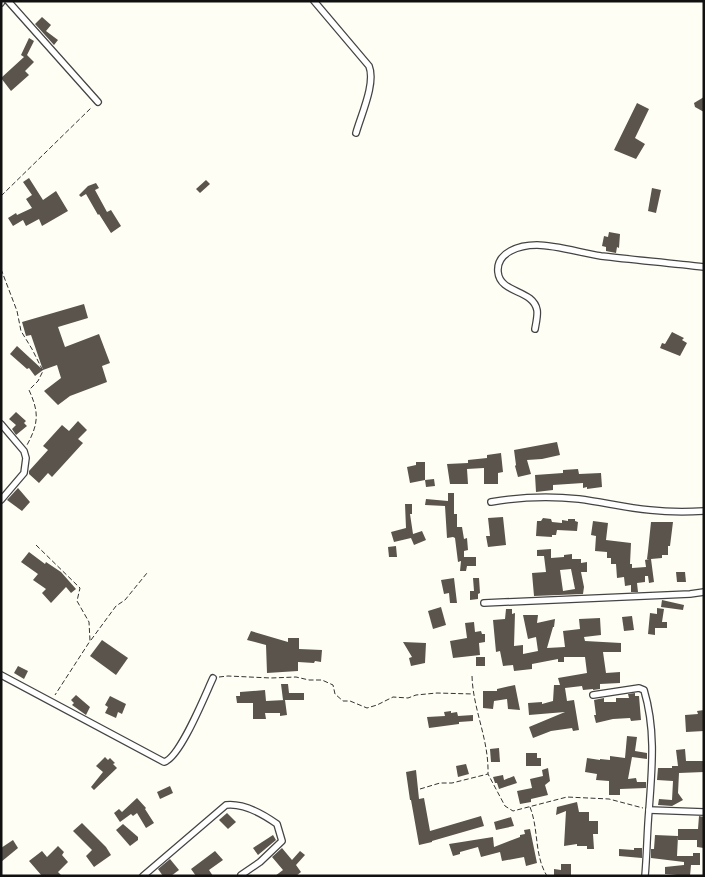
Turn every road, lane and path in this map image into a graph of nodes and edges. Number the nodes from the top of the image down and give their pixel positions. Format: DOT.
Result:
graph roads {
  1 [pos="8,1"];
  2 [pos="314,1"];
  3 [pos="98,102"];
  4 [pos="356,133"];
  5 [pos="1,196"];
  6 [pos="704,267"];
  7 [pos="1,269"];
  8 [pos="535,329"];
  9 [pos="1,424"];
  10 [pos="27,445"];
  11 [pos="1,500"];
  12 [pos="491,502"];
  13 [pos="704,510"];
  14 [pos="36,545"];
  15 [pos="147,573"];
  16 [pos="704,592"];
  17 [pos="484,603"];
  18 [pos="90,641"];
  19 [pos="472,676"];
  20 [pos="2,678"];
  21 [pos="214,678"];
  22 [pos="472,694"];
  23 [pos="593,695"];
  24 [pos="51,702"];
  25 [pos="488,774"];
  26 [pos="420,789"];
  27 [pos="530,807"];
  28 [pos="649,810"];
  29 [pos="704,812"];
  30 [pos="241,875"];
  31 [pos="143,876"];
  32 [pos="547,876"];
  33 [pos="646,876"];
  1 -- 3 [label="street"];
  2 -- 4 [label="street"];
  3 -- 5 [label="path"];
  6 -- 8 [label="street"];
  7 -- 10 [label="path"];
  9 -- 11 [label="street"];
  12 -- 13 [label="street"];
  14 -- 18 [label="path"];
  15 -- 18 [label="path"];
  16 -- 17 [label="street"];
  18 -- 24 [label="path"];
  19 -- 22 [label="path"];
  20 -- 24 [label="street"];
  21 -- 22 [label="path"];
  21 -- 24 [label="street"];
  22 -- 25 [label="path"];
  23 -- 28 [label="street"];
  25 -- 26 [label="path"];
  25 -- 27 [label="path"];
  27 -- 28 [label="path"];
  27 -- 32 [label="path"];
  28 -- 29 [label="street"];
  28 -- 33 [label="street"];
  30 -- 31 [label="street"];
}
